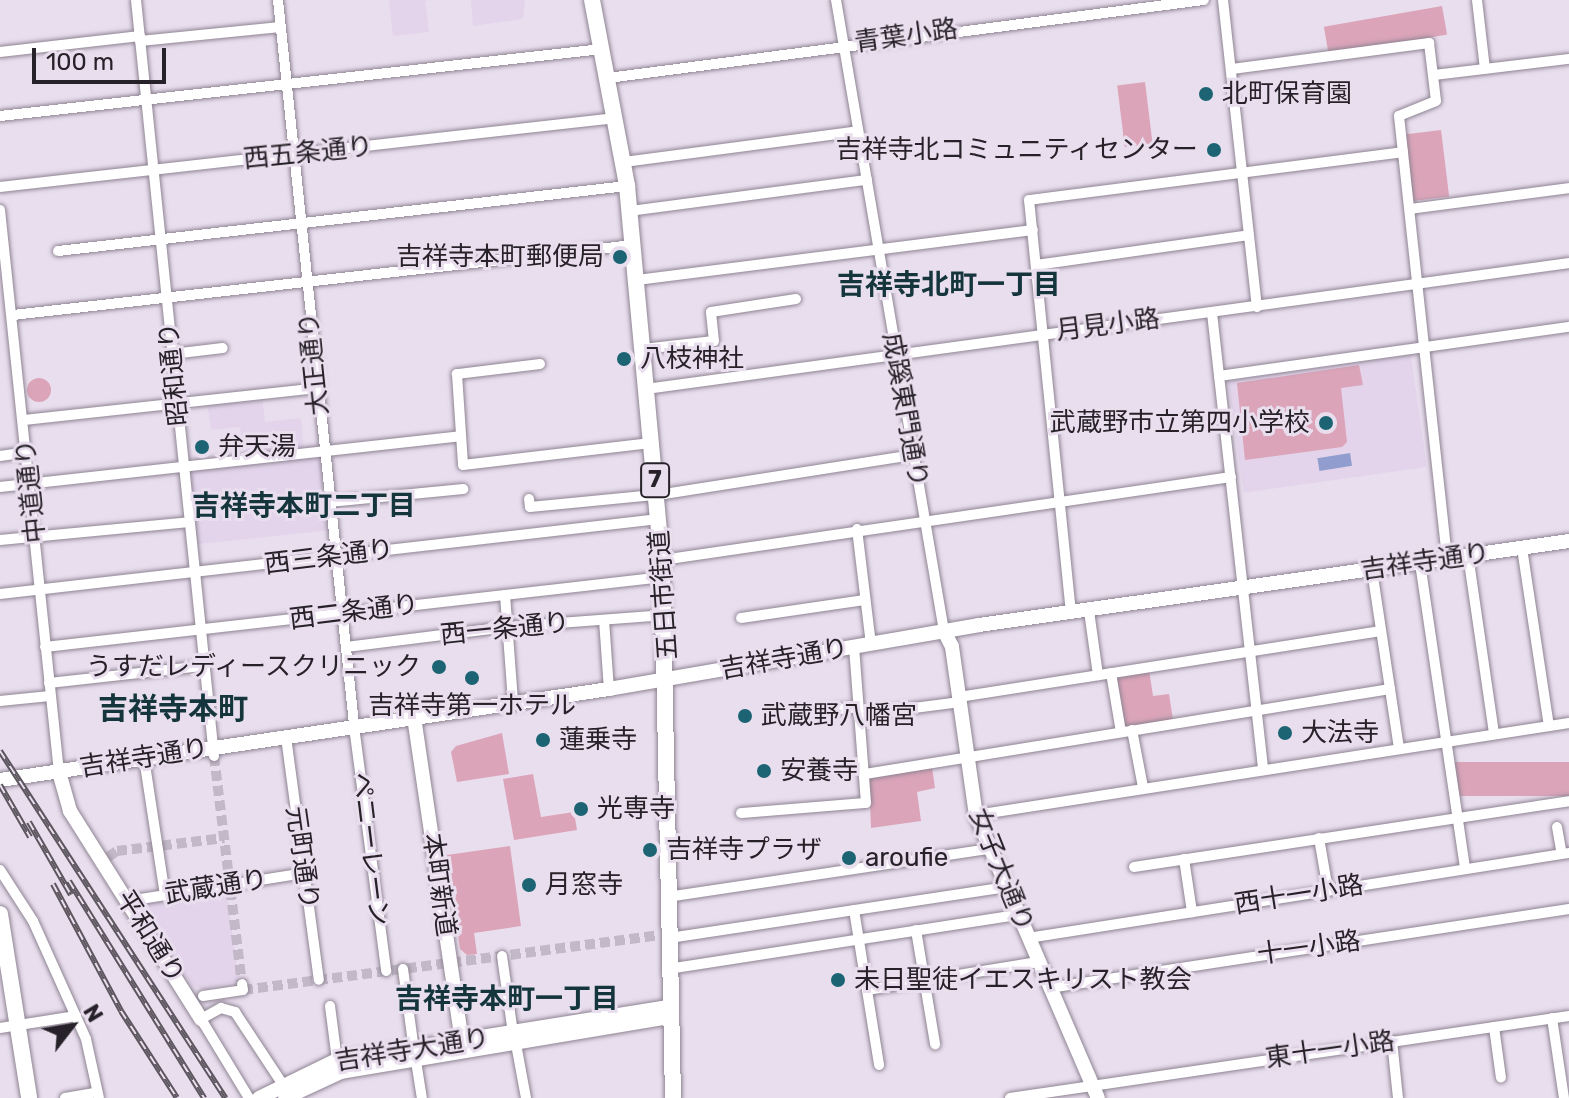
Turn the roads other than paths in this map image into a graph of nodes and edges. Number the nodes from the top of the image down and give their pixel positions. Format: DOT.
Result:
graph roads {
  1 [pos="136,0"];
  2 [pos="278,0"];
  3 [pos="592,0"];
  4 [pos="836,0"];
  5 [pos="1204,0"];
  6 [pos="1223,0"];
  7 [pos="1477,0"];
  8 [pos="280,27"];
  9 [pos="140,38"];
  10 [pos="844,45"];
  11 [pos="602,49"];
  12 [pos="0,52"];
  13 [pos="1569,59"];
  14 [pos="1232,69"];
  15 [pos="1485,69"];
  16 [pos="1434,75"];
  17 [pos="608,78"];
  18 [pos="286,84"];
  19 [pos="146,100"];
  20 [pos="0,116"];
  21 [pos="616,118"];
  22 [pos="858,131"];
  23 [pos="1403,152"];
  24 [pos="293,155"];
  25 [pos="624,162"];
  26 [pos="153,169"];
  27 [pos="1243,173"];
  28 [pos="867,180"];
  29 [pos="627,186"];
  30 [pos="0,187"];
  31 [pos="1569,188"];
  32 [pos="1410,209"];
  33 [pos="0,210"];
  34 [pos="630,211"];
  35 [pos="299,224"];
  36 [pos="1033,230"];
  37 [pos="1249,235"];
  38 [pos="160,238"];
  39 [pos="633,245"];
  40 [pos="878,250"];
  41 [pos="58,251"];
  42 [pos="3,255"];
  43 [pos="1569,263"];
  44 [pos="1036,265"];
  45 [pos="637,280"];
  46 [pos="1417,282"];
  47 [pos="305,283"];
  48 [pos="166,298"];
  49 [pos="796,299"];
  50 [pos="1257,307"];
  51 [pos="1212,313"];
  52 [pos="13,315"];
  53 [pos="1569,327"];
  54 [pos="1042,334"];
  55 [pos="223,348"];
  56 [pos="1424,348"];
  57 [pos="643,349"];
  58 [pos="172,354"];
  59 [pos="896,356"];
  60 [pos="540,364"];
  61 [pos="1219,376"];
  62 [pos="317,388"];
  63 [pos="646,389"];
  64 [pos="177,403"];
  65 [pos="24,420"];
  66 [pos="460,436"];
  67 [pos="651,443"];
  68 [pos="324,451"];
  69 [pos="27,452"];
  70 [pos="912,455"];
  71 [pos="0,456"];
  72 [pos="184,467"];
  73 [pos="1231,477"];
  74 [pos="31,484"];
  75 [pos="0,487"];
  76 [pos="463,489"];
  77 [pos="657,493"];
  78 [pos="529,499"];
  79 [pos="1059,500"];
  80 [pos="329,502"];
  81 [pos="659,519"];
  82 [pos="924,519"];
  83 [pos="189,522"];
  84 [pos="857,529"];
  85 [pos="36,536"];
  86 [pos="0,540"];
  87 [pos="1569,541"];
  88 [pos="1522,548"];
  89 [pos="1468,555"];
  90 [pos="335,556"];
  91 [pos="1447,558"];
  92 [pos="662,560"];
  93 [pos="1420,563"];
  94 [pos="1372,570"];
  95 [pos="194,572"];
  96 [pos="663,577"];
  97 [pos="1241,588"];
  98 [pos="41,590"];
  99 [pos="0,594"];
  100 [pos="505,595"];
  101 [pos="865,600"];
  102 [pos="1089,611"];
  103 [pos="342,613"];
  104 [pos="1071,613"];
  105 [pos="666,615"];
  106 [pos="741,618"];
  107 [pos="604,620"];
  108 [pos="507,627"];
  109 [pos="200,630"];
  110 [pos="944,631"];
  111 [pos="1381,631"];
  112 [pos="871,644"];
  113 [pos="45,647"];
  114 [pos="346,647"];
  115 [pos="854,647"];
  116 [pos="1248,652"];
  117 [pos="204,666"];
  118 [pos="1111,673"];
  119 [pos="1098,675"];
  120 [pos="669,679"];
  121 [pos="49,683"];
  122 [pos="609,689"];
  123 [pos="1390,689"];
  124 [pos="50,696"];
  125 [pos="960,700"];
  126 [pos="0,701"];
  127 [pos="513,702"];
  128 [pos="1255,710"];
  129 [pos="860,711"];
  130 [pos="814,712"];
  131 [pos="414,717"];
  132 [pos="1569,723"];
  133 [pos="1549,726"];
  134 [pos="354,727"];
  135 [pos="1127,731"];
  136 [pos="1494,734"];
  137 [pos="286,737"];
  138 [pos="1447,741"];
  139 [pos="1399,749"];
  140 [pos="213,752"];
  141 [pos="969,757"];
  142 [pos="144,758"];
  143 [pos="1263,770"];
  144 [pos="59,772"];
  145 [pos="865,774"];
  146 [pos="0,780"];
  147 [pos="1143,787"];
  148 [pos="1569,801"];
  149 [pos="741,813"];
  150 [pos="976,815"];
  151 [pos="1458,817"];
  152 [pos="1557,827"];
  153 [pos="1319,838"];
  154 [pos="989,849"];
  155 [pos="1566,854"];
  156 [pos="1184,859"];
  157 [pos="1134,867"];
  158 [pos="1465,869"];
  159 [pos="0,870"];
  160 [pos="304,873"];
  161 [pos="1005,887"];
  162 [pos="1328,890"];
  163 [pos="165,895"];
  164 [pos="667,897"];
  165 [pos="128,901"];
  166 [pos="1569,909"];
  167 [pos="854,910"];
  168 [pos="1192,912"];
  169 [pos="1017,915"];
  170 [pos="1,920"];
  171 [pos="916,930"];
  172 [pos="667,936"];
  173 [pos="1028,938"];
  174 [pos="859,940"];
  175 [pos="502,956"];
  176 [pos="1038,962"];
  177 [pos="403,969"];
  178 [pos="667,969"];
  179 [pos="386,971"];
  180 [pos="6,975"];
  181 [pos="319,980"];
  182 [pos="925,980"];
  183 [pos="243,987"];
  184 [pos="1049,988"];
  185 [pos="867,990"];
  186 [pos="203,996"];
  187 [pos="330,1006"];
  188 [pos="668,1012"];
  189 [pos="76,1016"];
  190 [pos="1569,1016"];
  191 [pos="1552,1018"];
  192 [pos="201,1019"];
  193 [pos="21,1025"];
  194 [pos="1494,1027"];
  195 [pos="0,1028"];
  196 [pos="515,1039"];
  197 [pos="1392,1041"];
  198 [pos="935,1044"];
  199 [pos="463,1047"];
  200 [pos="415,1055"];
  201 [pos="337,1060"];
  202 [pos="879,1065"];
  203 [pos="1501,1078"];
  204 [pos="286,1092"];
  205 [pos="1095,1092"];
  206 [pos="96,1096"];
  207 [pos="29,1098"];
  208 [pos="65,1098"];
  209 [pos="249,1098"];
  210 [pos="259,1098"];
  211 [pos="422,1098"];
  212 [pos="526,1098"];
  213 [pos="673,1098"];
  214 [pos="1010,1098"];
  215 [pos="1398,1098"];
  216 [pos="1564,1098"];
  1 -- 9 [label="street, 昭和通り"];
  2 -- 8 [label="street, 大正通り"];
  3 -- 11 [label="main road, 五日市街道 / 7"];
  4 -- 10 [label="street, 成蹊東門通り"];
  5 -- 10 [label="street, 青葉小路"];
  6 -- 14 [label="street"];
  7 -- 15 [label="street"];
  8 -- 9 [label="street"];
  8 -- 18 [label="street, 大正通り"];
  9 -- 12 [label="street"];
  9 -- 19 [label="street, 昭和通り"];
  10 -- 17 [label="street, 青葉小路"];
  10 -- 22 [label="street, 成蹊東門通り"];
  11 -- 17 [label="main road, 五日市街道 / 7"];
  11 -- 18 [label="street"];
  13 -- 15 [label="street"];
  14 -- 16 [label="street"];
  14 -- 27 [label="street"];
  15 -- 16 [label="street"];
  16 -- 23 [label="street"];
  17 -- 21 [label="main road, 五日市街道 / 7"];
  18 -- 19 [label="street"];
  18 -- 24 [label="street, 大正通り"];
  19 -- 20 [label="street"];
  19 -- 26 [label="street, 昭和通り"];
  21 -- 24 [label="street, 西五条通り"];
  21 -- 25 [label="main road, 五日市街道 / 7"];
  22 -- 25 [label="street"];
  22 -- 28 [label="street, 成蹊東門通り"];
  23 -- 27 [label="street"];
  23 -- 32 [label="street"];
  24 -- 26 [label="street, 西五条通り"];
  24 -- 35 [label="street, 大正通り"];
  25 -- 29 [label="main road, 五日市街道 / 7"];
  26 -- 30 [label="street, 西五条通り"];
  26 -- 38 [label="street, 昭和通り"];
  27 -- 36 [label="street"];
  27 -- 37 [label="street"];
  28 -- 34 [label="street"];
  28 -- 40 [label="street, 成蹊東門通り"];
  29 -- 34 [label="main road, 五日市街道 / 7"];
  29 -- 35 [label="street"];
  31 -- 32 [label="street"];
  32 -- 46 [label="street"];
  33 -- 42 [label="street, 中道通り"];
  34 -- 39 [label="main road, 五日市街道 / 7"];
  35 -- 38 [label="street"];
  35 -- 47 [label="street, 大正通り"];
  36 -- 40 [label="street"];
  36 -- 44 [label="street"];
  37 -- 44 [label="street"];
  37 -- 50 [label="street"];
  38 -- 41 [label="street"];
  38 -- 48 [label="street, 昭和通り"];
  39 -- 45 [label="main road, 五日市街道 / 7"];
  39 -- 47 [label="street"];
  40 -- 45 [label="street"];
  40 -- 59 [label="street, 成蹊東門通り"];
  42 -- 52 [label="street, 中道通り"];
  43 -- 46 [label="street, 月見小路"];
  44 -- 54 [label="street"];
  45 -- 57 [label="main road, 五日市街道 / 7"];
  46 -- 50 [label="street, 月見小路"];
  46 -- 56 [label="street"];
  47 -- 48 [label="street"];
  47 -- 62 [label="street, 大正通り"];
  48 -- 52 [label="street"];
  48 -- 58 [label="street, 昭和通り"];
  49 -- 57 [label="street"];
  50 -- 51 [label="street, 月見小路"];
  51 -- 54 [label="street, 月見小路"];
  51 -- 61 [label="street"];
  52 -- 65 [label="street, 中道通り"];
  53 -- 56 [label="street"];
  54 -- 59 [label="street, 月見小路"];
  54 -- 79 [label="street"];
  55 -- 58 [label="street"];
  56 -- 61 [label="street"];
  56 -- 91 [label="street"];
  57 -- 63 [label="main road, 五日市街道 / 7"];
  58 -- 64 [label="street, 昭和通り"];
  59 -- 63 [label="street, 月見小路"];
  59 -- 70 [label="street, 成蹊東門通り"];
  60 -- 66 [label="street"];
  61 -- 73 [label="street"];
  62 -- 64 [label="street"];
  62 -- 68 [label="street, 大正通り"];
  63 -- 67 [label="main road, 五日市街道 / 7"];
  64 -- 65 [label="street"];
  64 -- 72 [label="street, 昭和通り"];
  65 -- 69 [label="street, 中道通り"];
  66 -- 67 [label="street"];
  66 -- 68 [label="street"];
  67 -- 77 [label="main road, 五日市街道 / 7"];
  68 -- 72 [label="street"];
  68 -- 80 [label="street, 大正通り"];
  69 -- 71 [label="street"];
  69 -- 74 [label="street, 中道通り"];
  70 -- 77 [label="street"];
  70 -- 82 [label="street, 成蹊東門通り"];
  72 -- 74 [label="street"];
  72 -- 83 [label="street, 昭和通り"];
  73 -- 79 [label="street"];
  73 -- 97 [label="street"];
  74 -- 75 [label="street"];
  74 -- 85 [label="street, 中道通り"];
  76 -- 80 [label="street"];
  77 -- 78 [label="street"];
  77 -- 81 [label="main road, 五日市街道 / 7"];
  79 -- 82 [label="street"];
  79 -- 104 [label="street"];
  80 -- 90 [label="street, 大正通り"];
  81 -- 90 [label="street, 西三条通り"];
  81 -- 92 [label="main road, 五日市街道 / 7"];
  82 -- 84 [label="street"];
  82 -- 110 [label="street, 成蹊東門通り"];
  83 -- 85 [label="street"];
  83 -- 95 [label="street, 昭和通り"];
  84 -- 92 [label="street"];
  84 -- 101 [label="street"];
  85 -- 86 [label="street"];
  85 -- 98 [label="street, 中道通り"];
  87 -- 88 [label="main road, 吉祥寺通り"];
  88 -- 89 [label="main road, 吉祥寺通り"];
  88 -- 133 [label="street"];
  89 -- 91 [label="main road, 吉祥寺通り"];
  89 -- 136 [label="street"];
  90 -- 95 [label="street, 西三条通り"];
  90 -- 103 [label="street, 大正通り"];
  91 -- 93 [label="main road, 吉祥寺通り"];
  92 -- 96 [label="main road, 五日市街道 / 7"];
  93 -- 94 [label="main road, 吉祥寺通り"];
  93 -- 138 [label="street"];
  94 -- 97 [label="main road, 吉祥寺通り"];
  94 -- 111 [label="street"];
  95 -- 98 [label="street, 西三条通り"];
  95 -- 109 [label="street, 昭和通り"];
  96 -- 100 [label="street, 西二条通り"];
  96 -- 105 [label="main road, 五日市街道 / 7"];
  97 -- 102 [label="main road, 吉祥寺通り"];
  97 -- 116 [label="street"];
  98 -- 99 [label="street, 西三条通り"];
  98 -- 113 [label="street, 中道通り"];
  100 -- 103 [label="street, 西二条通り"];
  100 -- 108 [label="street"];
  101 -- 106 [label="street"];
  101 -- 112 [label="street"];
  102 -- 104 [label="main road, 吉祥寺通り"];
  102 -- 119 [label="street"];
  103 -- 109 [label="street, 西二条通り"];
  103 -- 114 [label="street, 大正通り"];
  104 -- 110 [label="main road, 吉祥寺通り"];
  105 -- 107 [label="street, 西一条通り"];
  105 -- 120 [label="main road, 五日市街道 / 7"];
  107 -- 108 [label="street, 西一条通り"];
  107 -- 122 [label="street"];
  108 -- 114 [label="street, 西一条通り"];
  108 -- 127 [label="street"];
  109 -- 113 [label="street, 西二条通り"];
  109 -- 117 [label="street, 昭和通り"];
  110 -- 112 [label="main road, 吉祥寺通り"];
  110 -- 125 [label="main road, 女子大通り"];
  111 -- 116 [label="street"];
  111 -- 123 [label="street"];
  112 -- 115 [label="main road, 吉祥寺通り"];
  113 -- 121 [label="street, 中道通り"];
  114 -- 134 [label="street, 大正通り"];
  115 -- 120 [label="main road, 吉祥寺通り"];
  115 -- 129 [label="street"];
  116 -- 118 [label="street"];
  116 -- 128 [label="street"];
  117 -- 121 [label="street"];
  117 -- 140 [label="street, 昭和通り"];
  118 -- 119 [label="street"];
  118 -- 135 [label="street"];
  119 -- 125 [label="street"];
  120 -- 122 [label="main road, 吉祥寺通り"];
  120 -- 164 [label="main road, 五日市街道 / 7"];
  121 -- 124 [label="street, 中道通り"];
  122 -- 127 [label="main road, 吉祥寺通り"];
  123 -- 128 [label="street"];
  123 -- 139 [label="street"];
  124 -- 126 [label="street"];
  124 -- 144 [label="street, 中道通り"];
  125 -- 129 [label="street"];
  125 -- 141 [label="main road, 女子大通り"];
  127 -- 131 [label="main road, 吉祥寺通り"];
  128 -- 135 [label="street"];
  128 -- 143 [label="street"];
  129 -- 130 [label="street"];
  129 -- 145 [label="street"];
  131 -- 134 [label="main road, 吉祥寺通り"];
  131 -- 199 [label="main road, 本町新道"];
  132 -- 133 [label="street"];
  133 -- 136 [label="street"];
  134 -- 137 [label="main road, 吉祥寺通り"];
  134 -- 179 [label="street, ペニーレーン"];
  135 -- 141 [label="street"];
  135 -- 147 [label="street"];
  136 -- 138 [label="street"];
  137 -- 140 [label="main road, 吉祥寺通り"];
  137 -- 160 [label="street, 元町通り"];
  138 -- 139 [label="street"];
  138 -- 151 [label="street"];
  139 -- 143 [label="street"];
  140 -- 142 [label="main road, 吉祥寺通り"];
  141 -- 145 [label="street"];
  141 -- 150 [label="main road, 女子大通り"];
  142 -- 144 [label="main road, 吉祥寺通り"];
  142 -- 163 [label="street"];
  143 -- 147 [label="street"];
  144 -- 146 [label="main road, 吉祥寺通り"];
  144 -- 165 [label="main road, 平和通り"];
  145 -- 149 [label="street"];
  147 -- 150 [label="street"];
  148 -- 151 [label="street"];
  150 -- 154 [label="main road, 女子大通り"];
  151 -- 153 [label="street"];
  151 -- 158 [label="street"];
  152 -- 155 [label="street"];
  153 -- 156 [label="street"];
  153 -- 162 [label="street"];
  154 -- 161 [label="main road, 女子大通り"];
  154 -- 164 [label="street"];
  155 -- 158 [label="street, 西十一小路"];
  156 -- 157 [label="street"];
  156 -- 168 [label="street"];
  158 -- 162 [label="street, 西十一小路"];
  159 -- 189 [label="street"];
  160 -- 163 [label="street, 武蔵通り"];
  160 -- 181 [label="street, 元町通り"];
  161 -- 167 [label="street"];
  161 -- 169 [label="main road, 女子大通り"];
  162 -- 168 [label="street, 西十一小路"];
  163 -- 165 [label="street, 武蔵通り"];
  164 -- 172 [label="main road, 五日市街道 / 7"];
  165 -- 192 [label="main road, 平和通り"];
  166 -- 184 [label="street, 十一小路"];
  167 -- 172 [label="street"];
  167 -- 174 [label="street"];
  168 -- 173 [label="street, 西十一小路"];
  169 -- 171 [label="street"];
  169 -- 173 [label="main road, 女子大通り"];
  170 -- 180 [label="main road"];
  171 -- 174 [label="street"];
  171 -- 182 [label="street"];
  172 -- 178 [label="main road, 五日市街道 / 7"];
  173 -- 176 [label="main road, 女子大通り"];
  174 -- 178 [label="street"];
  174 -- 185 [label="street"];
  175 -- 196 [label="street"];
  176 -- 182 [label="street"];
  176 -- 184 [label="main road, 女子大通り"];
  177 -- 200 [label="street"];
  178 -- 188 [label="main road, 五日市街道 / 7"];
  180 -- 193 [label="main road"];
  182 -- 185 [label="street"];
  182 -- 198 [label="street"];
  183 -- 186 [label="street"];
  184 -- 205 [label="main road, 女子大通り"];
  185 -- 202 [label="street"];
  187 -- 201 [label="street"];
  188 -- 196 [label="main road, 吉祥寺大通り"];
  188 -- 213 [label="main road, 五日市街道 / 7"];
  189 -- 193 [label="street"];
  189 -- 206 [label="street"];
  190 -- 191 [label="street, 東十一小路"];
  191 -- 194 [label="street, 東十一小路"];
  191 -- 216 [label="street"];
  192 -- 204 [label="street"];
  192 -- 209 [label="street, 平和通り"];
  193 -- 195 [label="street"];
  193 -- 207 [label="main road"];
  194 -- 197 [label="street, 東十一小路"];
  194 -- 203 [label="street"];
  196 -- 199 [label="main road, 吉祥寺大通り"];
  196 -- 212 [label="street"];
  197 -- 205 [label="street, 東十一小路"];
  197 -- 215 [label="street"];
  199 -- 200 [label="main road, 吉祥寺大通り"];
  200 -- 201 [label="main road, 吉祥寺大通り"];
  200 -- 204 [label="main road, 吉祥寺大通り"];
  200 -- 211 [label="street"];
  201 -- 204 [label="main road, 吉祥寺大通り"];
  204 -- 210 [label="main road, 吉祥寺大通り"];
  205 -- 214 [label="street, 東十一小路"];
  206 -- 208 [label="street"];
}
